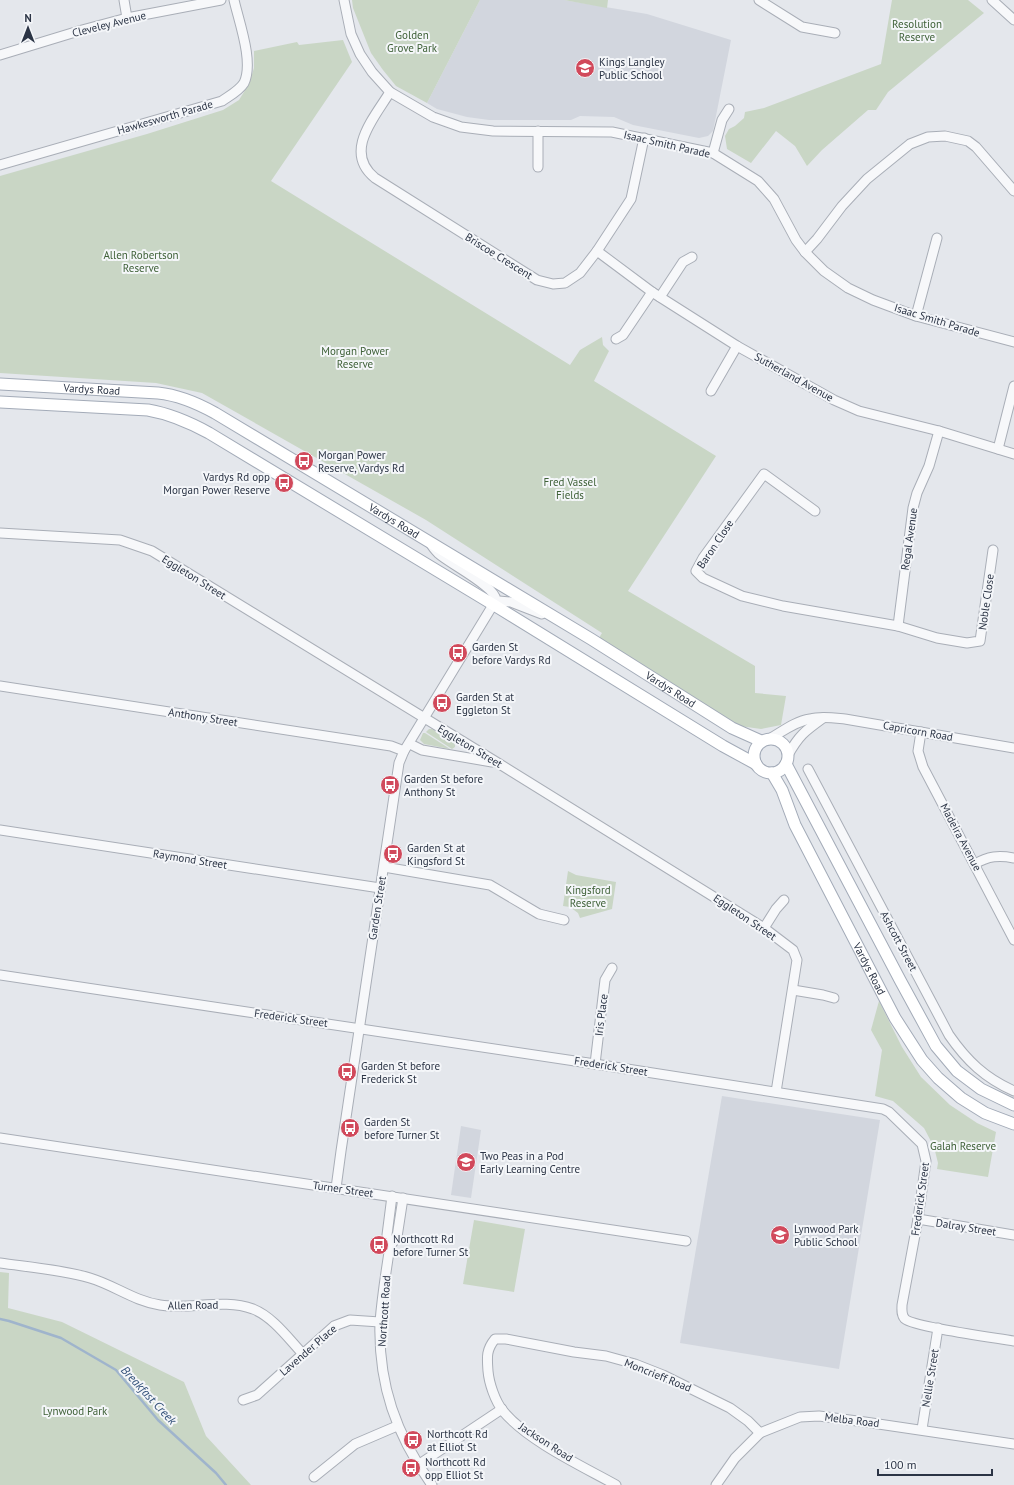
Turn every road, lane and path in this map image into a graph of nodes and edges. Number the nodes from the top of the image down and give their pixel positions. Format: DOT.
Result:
graph roads {
  1 [pos="124,0"];
  2 [pos="220,0"];
  3 [pos="234,0"];
  4 [pos="344,0"];
  5 [pos="759,0"];
  6 [pos="992,0"];
  7 [pos="128,18"];
  8 [pos="1014,20"];
  9 [pos="835,33"];
  10 [pos="0,55"];
  11 [pos="390,92"];
  12 [pos="729,109"];
  13 [pos="538,131"];
  14 [pos="644,138"];
  15 [pos="713,153"];
  16 [pos="0,165"];
  17 [pos="538,167"];
  18 [pos="1014,191"];
  19 [pos="937,238"];
  20 [pos="597,251"];
  21 [pos="805,252"];
  22 [pos="692,257"];
  23 [pos="656,295"];
  24 [pos="916,316"];
  25 [pos="616,339"];
  26 [pos="1014,342"];
  27 [pos="737,346"];
  28 [pos="0,384"];
  29 [pos="1014,386"];
  30 [pos="712,392"];
  31 [pos="0,402"];
  32 [pos="939,432"];
  33 [pos="998,449"];
  34 [pos="1014,454"];
  35 [pos="815,511"];
  36 [pos="0,533"];
  37 [pos="429,542"];
  38 [pos="993,550"];
  39 [pos="494,605"];
  40 [pos="558,619"];
  41 [pos="898,626"];
  42 [pos="0,686"];
  43 [pos="823,718"];
  44 [pos="424,719"];
  45 [pos="921,732"];
  46 [pos="766,740"];
  47 [pos="407,747"];
  48 [pos="1014,748"];
  49 [pos="787,760"];
  50 [pos="498,763"];
  51 [pos="756,764"];
  52 [pos="808,769"];
  53 [pos="772,773"];
  54 [pos="0,830"];
  55 [pos="1014,858"];
  56 [pos="975,864"];
  57 [pos="384,867"];
  58 [pos="380,888"];
  59 [pos="784,900"];
  60 [pos="564,920"];
  61 [pos="764,928"];
  62 [pos="1014,940"];
  63 [pos="612,968"];
  64 [pos="0,975"];
  65 [pos="793,990"];
  66 [pos="834,998"];
  67 [pos="359,1029"];
  68 [pos="595,1064"];
  69 [pos="1014,1091"];
  70 [pos="776,1092"];
  71 [pos="1014,1105"];
  72 [pos="1014,1124"];
  73 [pos="0,1138"];
  74 [pos="336,1188"];
  75 [pos="392,1196"];
  76 [pos="403,1198"];
  77 [pos="918,1219"];
  78 [pos="1014,1235"];
  79 [pos="686,1241"];
  80 [pos="390,1246"];
  81 [pos="0,1263"];
  82 [pos="380,1322"];
  83 [pos="938,1328"];
  84 [pos="495,1339"];
  85 [pos="1014,1341"];
  86 [pos="302,1354"];
  87 [pos="243,1400"];
  88 [pos="502,1409"];
  89 [pos="397,1426"];
  90 [pos="922,1429"];
  91 [pos="760,1433"];
  92 [pos="1014,1444"];
  93 [pos="418,1465"];
  94 [pos="314,1477"];
  95 [pos="432,1485"];
  96 [pos="616,1485"];
  97 [pos="716,1485"];
  1 -- 7 [label="street"];
  2 -- 7 [label="street, Cleveley Avenue"];
  3 -- 16 [label="street, Hawkesworth Parade"];
  4 -- 11 [label="street, Isaac Smith Parade"];
  5 -- 9 [label="street"];
  6 -- 8 [label="street"];
  7 -- 10 [label="street, Cleveley Avenue"];
  11 -- 13 [label="street, Isaac Smith Parade"];
  11 -- 20 [label="street, Briscoe Crescent"];
  12 -- 15 [label="street"];
  13 -- 14 [label="street, Isaac Smith Parade"];
  13 -- 17 [label="street"];
  14 -- 15 [label="street, Isaac Smith Parade"];
  14 -- 20 [label="street, Briscoe Crescent"];
  15 -- 21 [label="street, Isaac Smith Parade"];
  18 -- 21 [label="street"];
  19 -- 24 [label="street"];
  20 -- 23 [label="street, Sutherland Avenue"];
  21 -- 24 [label="street, Isaac Smith Parade"];
  22 -- 23 [label="street"];
  23 -- 25 [label="street"];
  23 -- 27 [label="street, Sutherland Avenue"];
  24 -- 26 [label="street, Isaac Smith Parade"];
  27 -- 30 [label="street"];
  27 -- 32 [label="street, Sutherland Avenue"];
  28 -- 37 [label="main road, Vardys Road"];
  29 -- 33 [label="street"];
  31 -- 39 [label="main road, Vardys Road"];
  32 -- 33 [label="street, Sutherland Avenue"];
  32 -- 41 [label="street, Regal Avenue"];
  33 -- 34 [label="street, Sutherland Avenue"];
  35 -- 41 [label="street, Baron Close"];
  36 -- 44 [label="street, Eggleton Street"];
  37 -- 39 [label="street"];
  37 -- 40 [label="main road, Vardys Road"];
  38 -- 41 [label="street, Noble Close"];
  39 -- 40 [label="street"];
  39 -- 44 [label="street, Garden Street"];
  39 -- 51 [label="main road, Vardys Road"];
  40 -- 46 [label="main road, Vardys Road"];
  42 -- 47 [label="street, Anthony Street"];
  43 -- 45 [label="street, Capricorn Road"];
  43 -- 46 [label="street, Capricorn Road"];
  43 -- 49 [label="street"];
  44 -- 47 [label="street, Garden Street"];
  44 -- 50 [label="street, Eggleton Street"];
  45 -- 48 [label="street, Capricorn Road"];
  45 -- 56 [label="street, Madeira Avenue"];
  46 -- 49 [label="main road"];
  46 -- 51 [label="main road"];
  47 -- 50 [label="street, Anthony Street"];
  47 -- 57 [label="street, Garden Street"];
  49 -- 53 [label="main road"];
  49 -- 71 [label="main road, Vardys Road"];
  50 -- 61 [label="street, Eggleton Street"];
  51 -- 53 [label="main road"];
  52 -- 69 [label="street, Ashcott Street"];
  53 -- 72 [label="main road, Vardys Road"];
  54 -- 58 [label="street, Raymond Street"];
  55 -- 56 [label="street"];
  56 -- 62 [label="street, Madeira Avenue"];
  57 -- 58 [label="street, Garden Street"];
  57 -- 60 [label="street"];
  58 -- 67 [label="street, Garden Street"];
  59 -- 61 [label="street"];
  61 -- 65 [label="street, Eggleton Street"];
  63 -- 68 [label="street, Iris Place"];
  64 -- 67 [label="street, Frederick Street"];
  65 -- 66 [label="street"];
  65 -- 70 [label="street, Eggleton Street"];
  67 -- 68 [label="street, Frederick Street"];
  67 -- 74 [label="street, Garden Street"];
  68 -- 70 [label="street, Frederick Street"];
  70 -- 77 [label="street, Frederick Street"];
  73 -- 74 [label="street, Turner Street"];
  74 -- 75 [label="street, Turner Street"];
  75 -- 76 [label="street, Turner Street"];
  75 -- 80 [label="street, Northcott Road"];
  76 -- 79 [label="street, Turner Street"];
  76 -- 80 [label="street, Northcott Road"];
  77 -- 78 [label="street, Dalray Street"];
  77 -- 83 [label="street, Frederick Street"];
  80 -- 82 [label="street, Northcott Road"];
  81 -- 86 [label="street, Allen Road"];
  82 -- 86 [label="street, Lavender Place"];
  82 -- 89 [label="street, Northcott Road"];
  83 -- 85 [label="street, Frederick Street"];
  83 -- 90 [label="street, Nellie Street"];
  84 -- 88 [label="street, Jackson Road"];
  84 -- 91 [label="street, Moncrieff Road"];
  86 -- 87 [label="street, Lavender Place"];
  88 -- 93 [label="street"];
  88 -- 96 [label="street, Jackson Road"];
  89 -- 93 [label="street, Northcott Road"];
  89 -- 94 [label="street"];
  90 -- 91 [label="street, Melba Road"];
  90 -- 92 [label="street, Melba Road"];
  91 -- 97 [label="street, Melba Road"];
  93 -- 95 [label="street, Northcott Road"];
}
